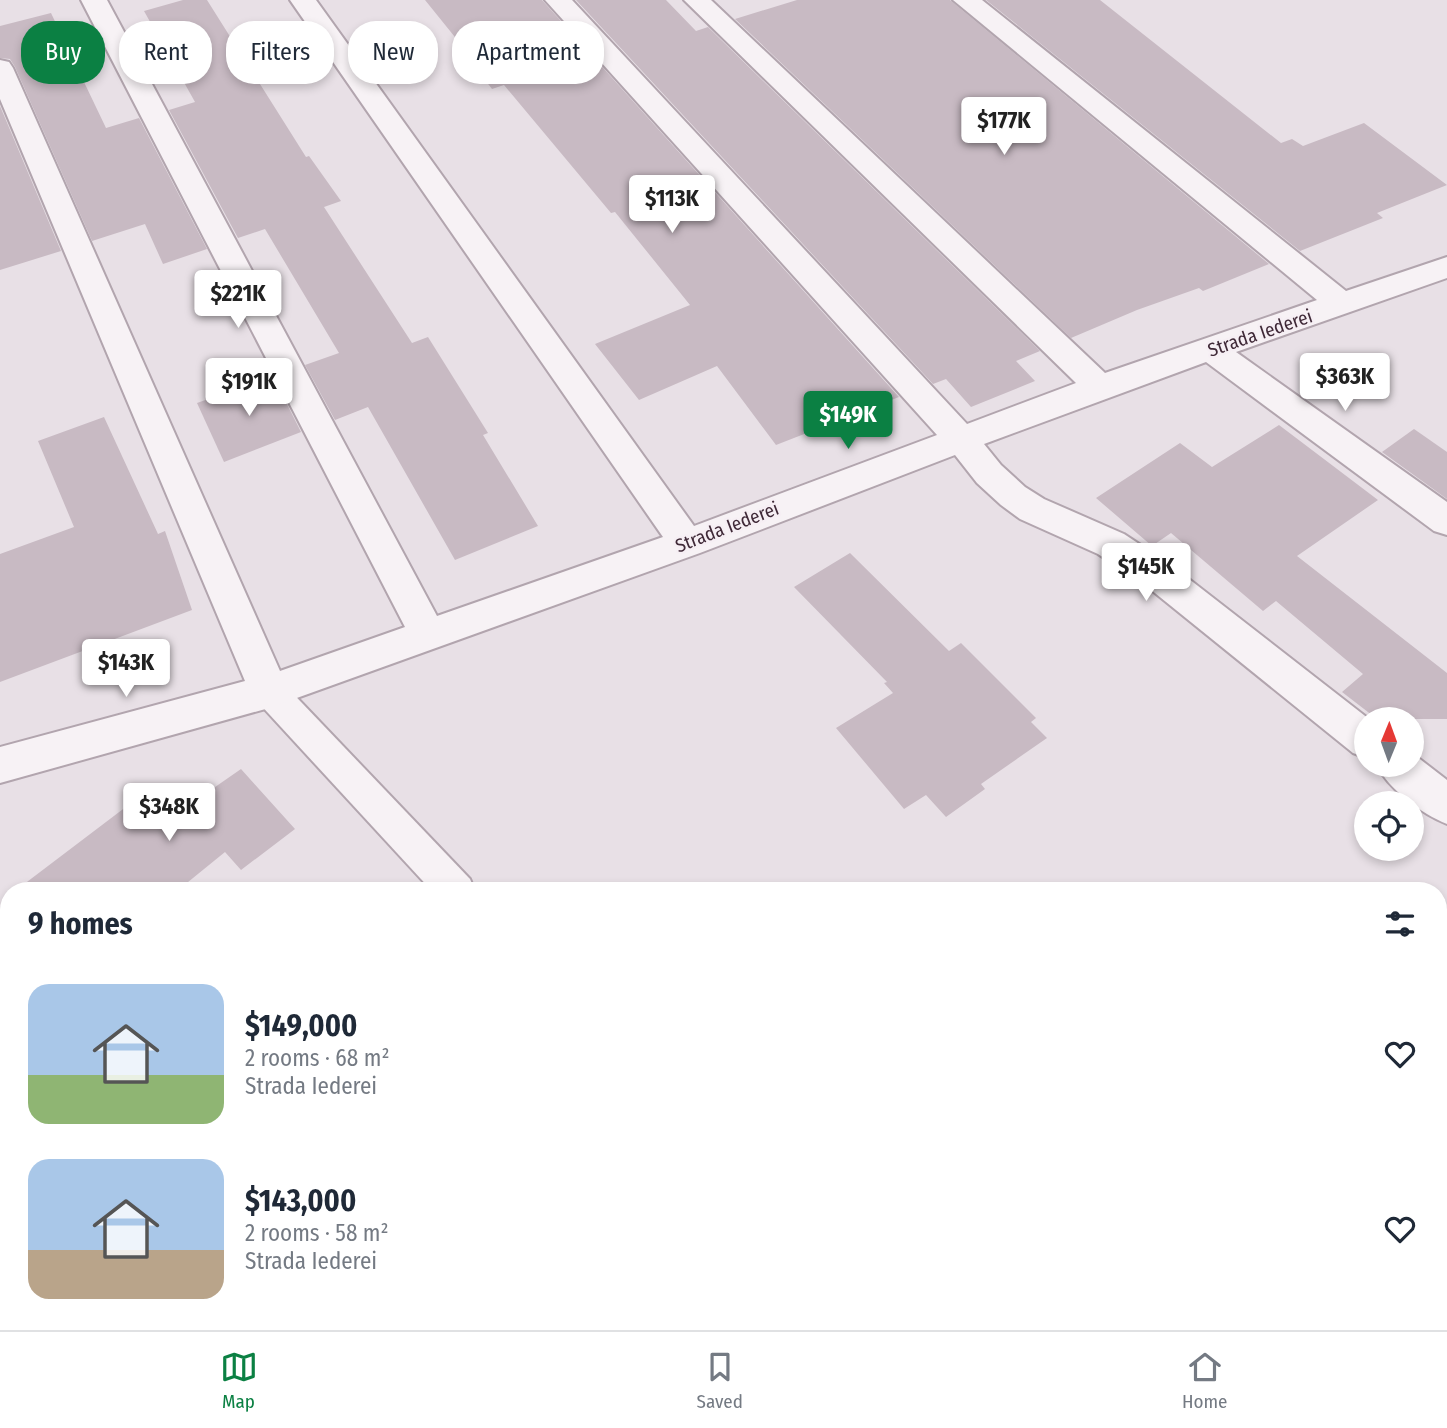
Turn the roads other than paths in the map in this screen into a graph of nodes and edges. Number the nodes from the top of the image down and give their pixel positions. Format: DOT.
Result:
graph roads {
  1 [pos="94,0"];
  2 [pos="303,0"];
  3 [pos="558,0"];
  4 [pos="697,0"];
  5 [pos="965,0"];
  6 [pos="0,68"];
  7 [pos="1447,267"];
  8 [pos="1342,304"];
  9 [pos="1211,350"];
  10 [pos="1100,387"];
  11 [pos="960,438"];
  12 [pos="1447,521"];
  13 [pos="687,543"];
  14 [pos="429,635"];
  15 [pos="269,691"];
  16 [pos="1354,731"];
  17 [pos="0,765"];
  18 [pos="1412,777"];
  19 [pos="1447,805"];
  20 [pos="449,882"];
  1 -- 14 [label="street"];
  2 -- 13 [label="street"];
  3 -- 11 [label="street"];
  4 -- 10 [label="street"];
  5 -- 8 [label="street"];
  6 -- 15 [label="street"];
  7 -- 8 [label="street, Strada Iederei"];
  8 -- 9 [label="street, Strada Iederei"];
  9 -- 10 [label="street, Strada Iederei"];
  9 -- 12 [label="street"];
  10 -- 11 [label="street, Strada Iederei"];
  11 -- 13 [label="street, Strada Iederei"];
  11 -- 16 [label="street"];
  13 -- 14 [label="street, Strada Iederei"];
  14 -- 15 [label="street, Strada Iederei"];
  15 -- 17 [label="street, Strada Iederei"];
  15 -- 20 [label="lane"];
  18 -- 19 [label="street"];
}
